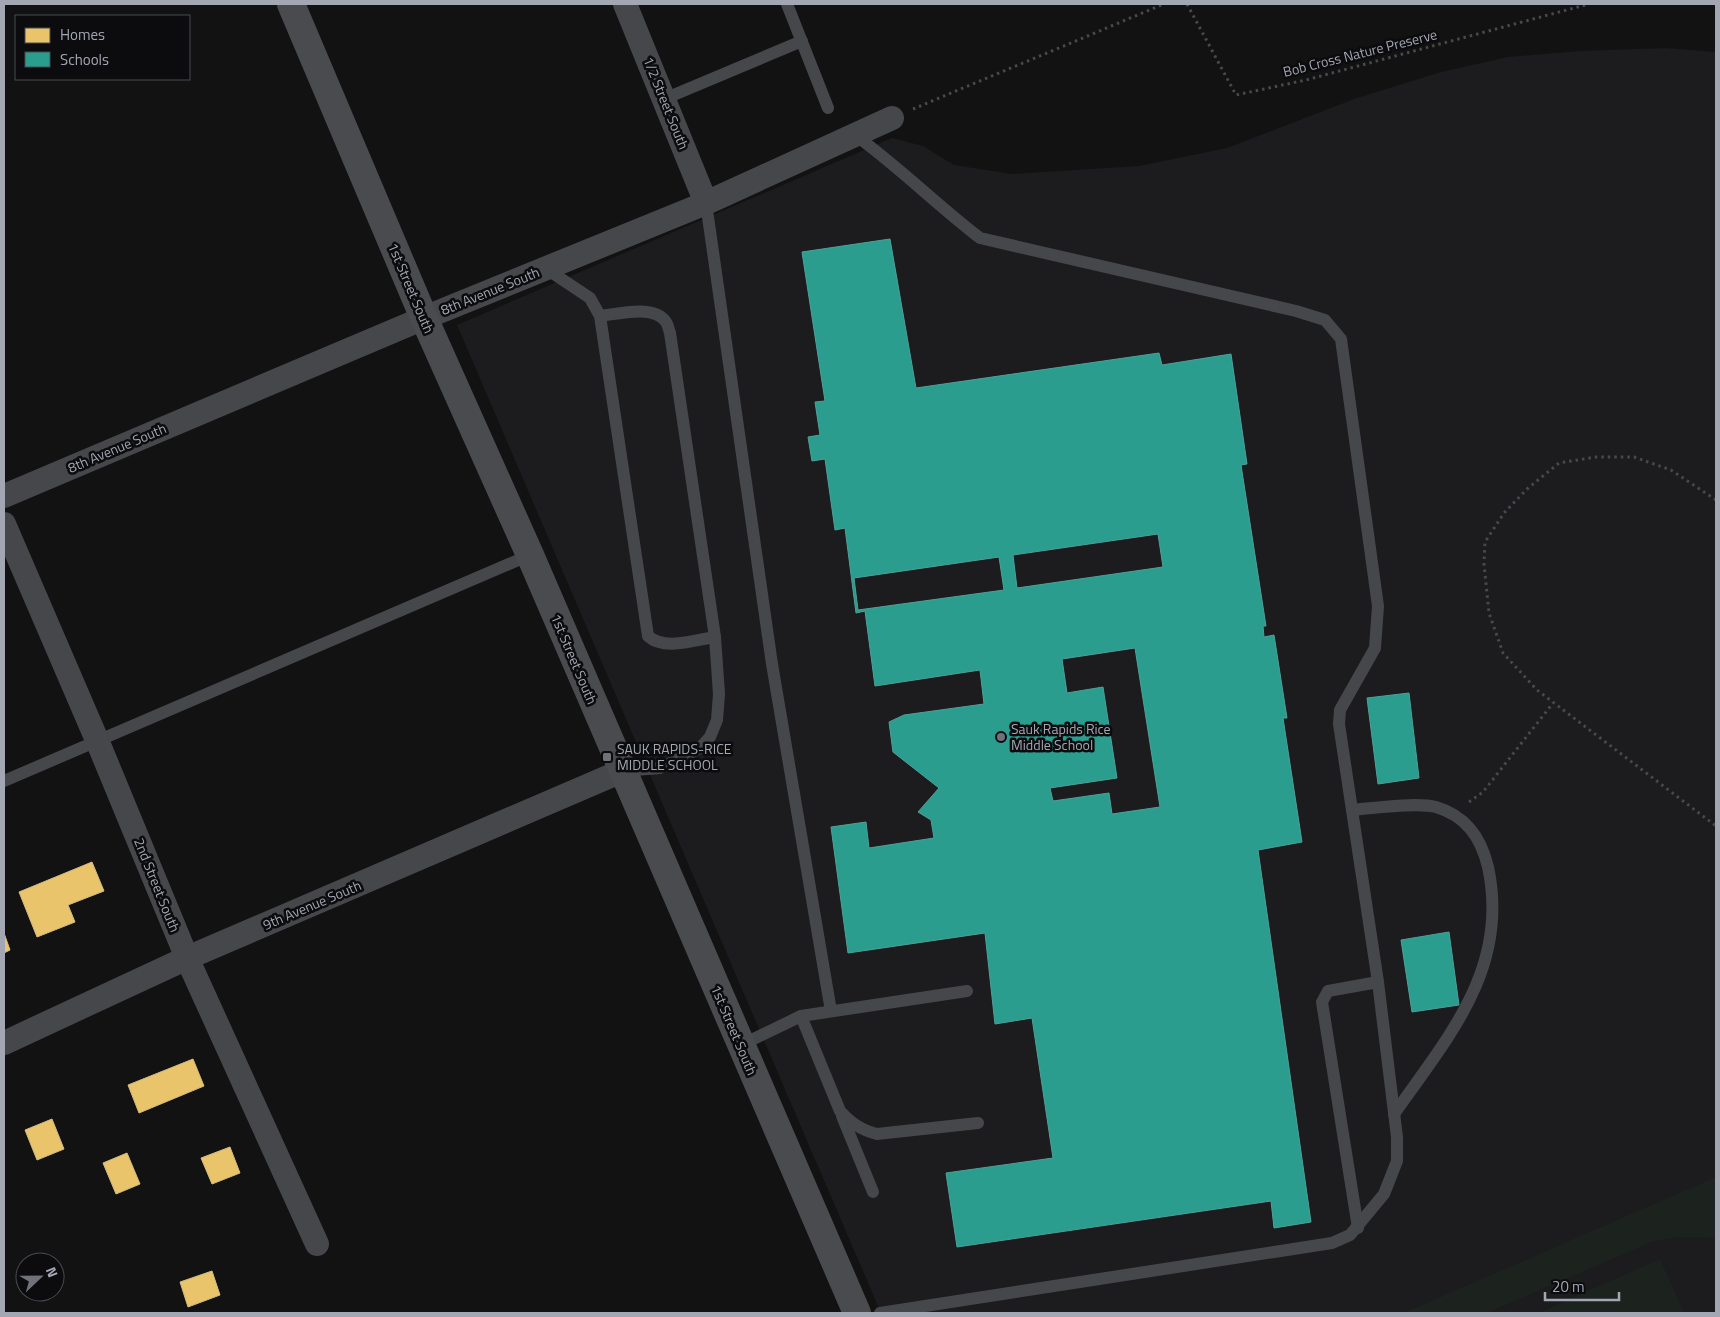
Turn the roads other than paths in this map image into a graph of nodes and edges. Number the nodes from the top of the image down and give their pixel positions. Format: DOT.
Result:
graph roads {
  1 [pos="291,4"];
  2 [pos="625,4"];
  3 [pos="787,4"];
  4 [pos="802,41"];
  5 [pos="664,99"];
  6 [pos="828,108"];
  7 [pos="892,118"];
  8 [pos="855,135"];
  9 [pos="706,203"];
  10 [pos="545,268"];
  11 [pos="600,316"];
  12 [pos="424,318"];
  13 [pos="4,496"];
  14 [pos="4,524"];
  15 [pos="530,555"];
  16 [pos="715,637"];
  17 [pos="97,740"];
  18 [pos="622,771"];
  19 [pos="4,781"];
  20 [pos="1352,810"];
  21 [pos="187,958"];
  22 [pos="1378,982"];
  23 [pos="967,991"];
  24 [pos="830,1011"];
  25 [pos="801,1016"];
  26 [pos="4,1044"];
  27 [pos="741,1045"];
  28 [pos="840,1111"];
  29 [pos="1394,1114"];
  30 [pos="978,1123"];
  31 [pos="873,1192"];
  32 [pos="1358,1228"];
  33 [pos="317,1244"];
  34 [pos="858,1313"];
  35 [pos="880,1313"];
  1 -- 12 [label="street, 1st Street South"];
  2 -- 5 [label="street, 1/2 Street South"];
  3 -- 4 [label="lane"];
  4 -- 5 [label="lane"];
  4 -- 6 [label="lane"];
  5 -- 9 [label="street, 1/2 Street South"];
  7 -- 8 [label="street, 8th Avenue South"];
  8 -- 9 [label="street, 8th Avenue South"];
  8 -- 20 [label="lane"];
  9 -- 10 [label="street, 8th Avenue South"];
  9 -- 24 [label="lane"];
  10 -- 11 [label="lane"];
  10 -- 12 [label="street, 8th Avenue South"];
  11 -- 16 [label="lane"];
  11 -- 16 [label="lane"];
  12 -- 13 [label="street, 8th Avenue South"];
  12 -- 15 [label="street, 1st Street South"];
  14 -- 17 [label="street, 2nd Street South"];
  15 -- 17 [label="lane"];
  15 -- 18 [label="street, 1st Street South"];
  16 -- 18 [label="lane"];
  17 -- 19 [label="lane"];
  17 -- 21 [label="street, 2nd Street South"];
  18 -- 21 [label="street, 9th Avenue South"];
  18 -- 27 [label="street, 1st Street South"];
  20 -- 22 [label="lane"];
  20 -- 29 [label="lane"];
  21 -- 26 [label="street, 9th Avenue South"];
  21 -- 33 [label="street, 2nd Street South"];
  22 -- 29 [label="lane"];
  22 -- 32 [label="lane"];
  23 -- 24 [label="lane"];
  24 -- 25 [label="lane"];
  25 -- 27 [label="lane"];
  25 -- 28 [label="lane"];
  27 -- 34 [label="street, 1st Street South"];
  28 -- 30 [label="lane"];
  28 -- 31 [label="lane"];
  29 -- 32 [label="lane"];
  32 -- 35 [label="lane"];
}
